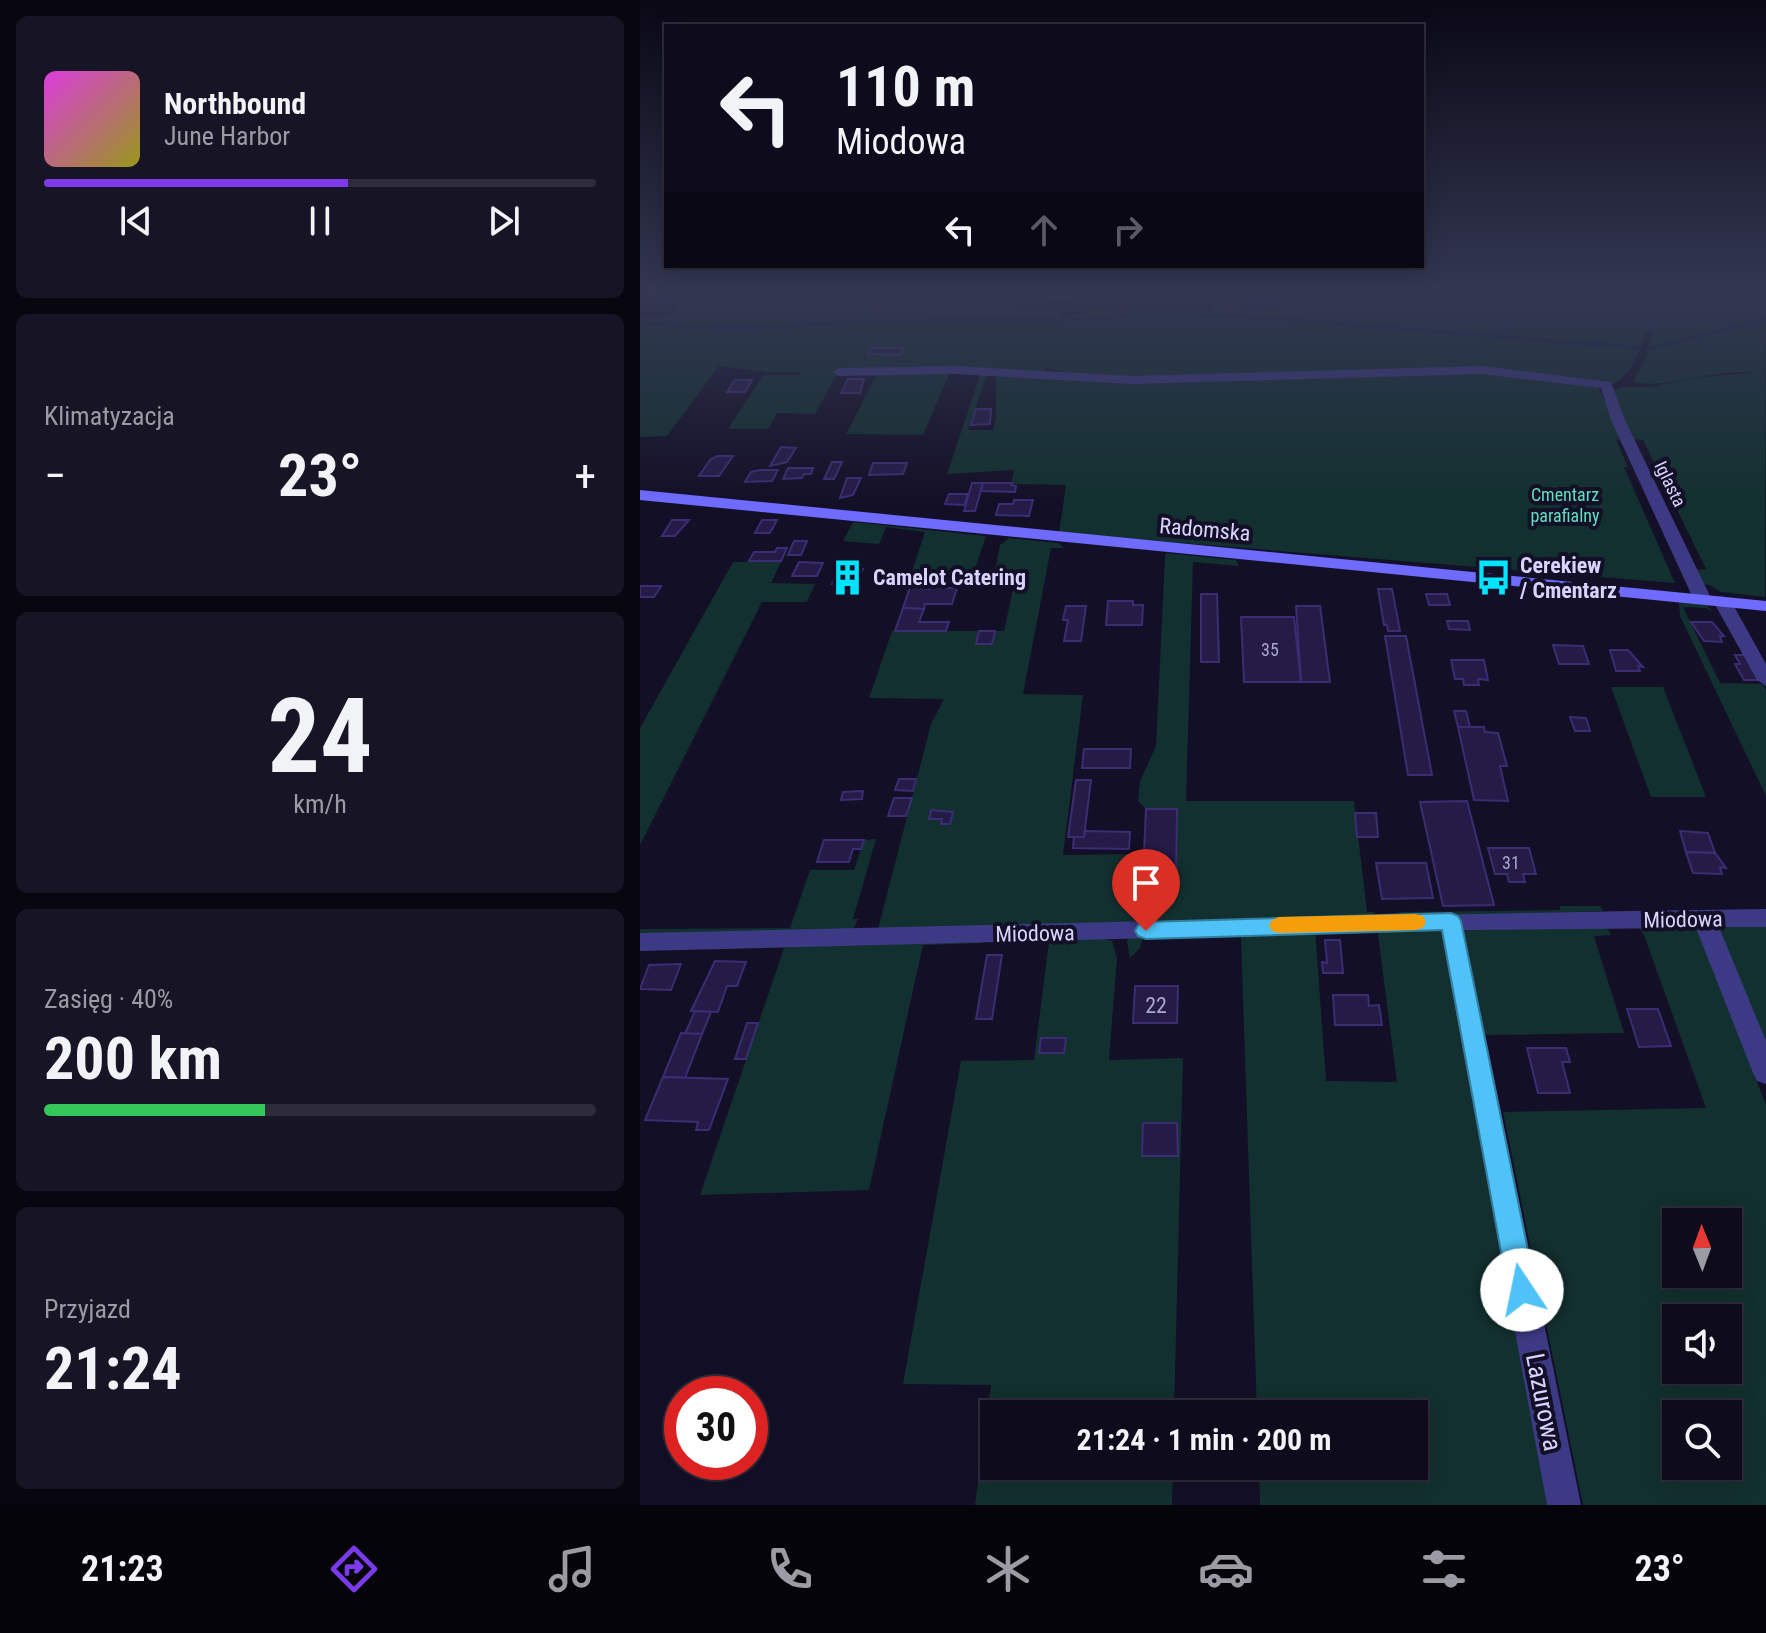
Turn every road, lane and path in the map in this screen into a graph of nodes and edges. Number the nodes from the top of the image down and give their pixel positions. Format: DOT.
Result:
graph roads {
  1 [pos="839,372"];
  2 [pos="640,495"];
  3 [pos="1702,598"];
  4 [pos="1722,601"];
  5 [pos="1766,606"];
  6 [pos="1766,680"];
  7 [pos="1766,918"];
  8 [pos="1704,919"];
  9 [pos="1451,921"];
  10 [pos="640,942"];
  11 [pos="1766,1073"];
  12 [pos="1564,1505"];
  1 -- 3 [label="street, Iglasta"];
  2 -- 3 [label="street, Radomska"];
  3 -- 4 [label="street, Radomska"];
  4 -- 5 [label="street, Radomska"];
  4 -- 6 [label="street"];
  7 -- 8 [label="street, Miodowa"];
  8 -- 9 [label="street, Miodowa"];
  8 -- 11 [label="street"];
  9 -- 10 [label="street, Miodowa"];
  9 -- 12 [label="street, Lazurowa"];
}
